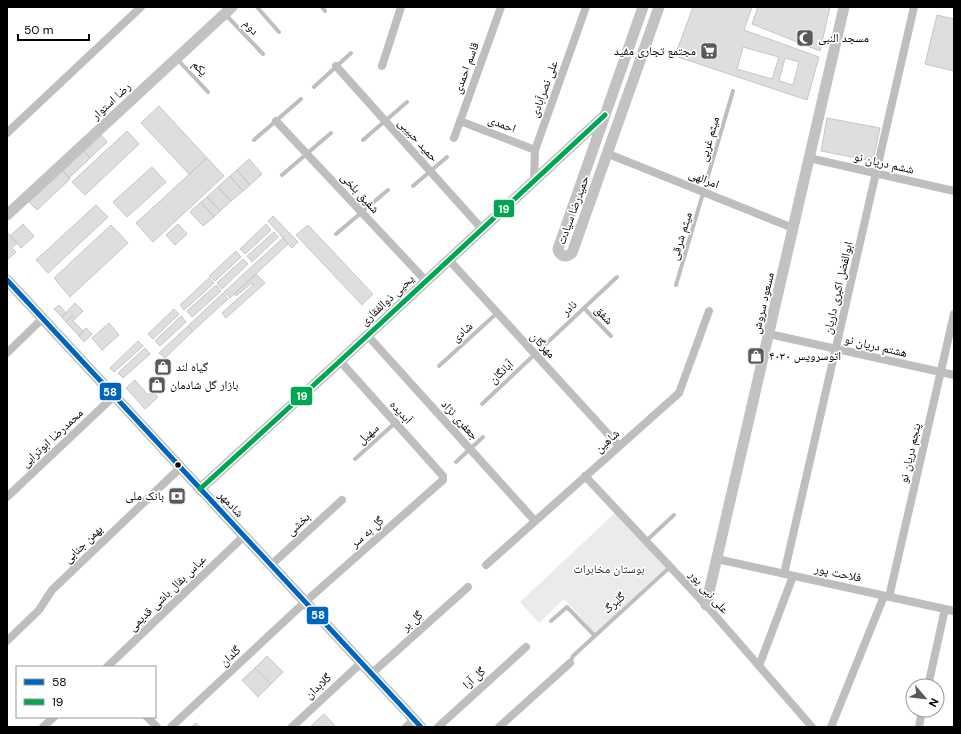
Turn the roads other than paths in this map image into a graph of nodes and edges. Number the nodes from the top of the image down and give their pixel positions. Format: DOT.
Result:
graph roads {
  1 [pos="141,7"];
  2 [pos="257,7"];
  3 [pos="322,7"];
  4 [pos="401,7"];
  5 [pos="501,7"];
  6 [pos="586,7"];
  7 [pos="643,7"];
  8 [pos="658,7"];
  9 [pos="844,7"];
  10 [pos="914,7"];
  11 [pos="229,10"];
  12 [pos="326,11"];
  13 [pos="280,32"];
  14 [pos="351,53"];
  15 [pos="263,54"];
  16 [pos="176,58"];
  17 [pos="336,66"];
  18 [pos="382,66"];
  19 [pos="314,87"];
  20 [pos="733,91"];
  21 [pos="208,92"];
  22 [pos="300,99"];
  23 [pos="407,102"];
  24 [pos="276,121"];
  25 [pos="385,121"];
  26 [pos="460,121"];
  27 [pos="594,131"];
  28 [pos="331,132"];
  29 [pos="7,133"];
  30 [pos="454,138"];
  31 [pos="254,140"];
  32 [pos="363,140"];
  33 [pos="535,150"];
  34 [pos="306,153"];
  35 [pos="606,153"];
  36 [pos="447,158"];
  37 [pos="809,158"];
  38 [pos="430,171"];
  39 [pos="876,174"];
  40 [pos="282,175"];
  41 [pos="534,181"];
  42 [pos="413,186"];
  43 [pos="388,190"];
  44 [pos="954,191"];
  45 [pos="704,192"];
  46 [pos="362,212"];
  47 [pos="7,215"];
  48 [pos="793,228"];
  49 [pos="482,229"];
  50 [pos="336,234"];
  51 [pos="449,260"];
  52 [pos="617,277"];
  53 [pos="7,280"];
  54 [pos="426,281"];
  55 [pos="676,285"];
  56 [pos="584,308"];
  57 [pos="709,311"];
  58 [pos="497,313"];
  59 [pos="954,314"];
  60 [pos="42,319"];
  61 [pos="769,334"];
  62 [pos="368,336"];
  63 [pos="611,336"];
  64 [pos="836,349"];
  65 [pos="7,353"];
  66 [pos="535,354"];
  67 [pos="340,361"];
  68 [pos="440,366"];
  69 [pos="941,372"];
  70 [pos="954,375"];
  71 [pos="114,396"];
  72 [pos="482,404"];
  73 [pos="395,424"];
  74 [pos="483,438"];
  75 [pos="619,446"];
  76 [pos="470,450"];
  77 [pos="355,459"];
  78 [pos="456,462"];
  79 [pos="180,468"];
  80 [pos="585,476"];
  81 [pos="443,478"];
  82 [pos="200,489"];
  83 [pos="7,497"];
  84 [pos="342,500"];
  85 [pos="674,515"];
  86 [pos="535,521"];
  87 [pos="244,536"];
  88 [pos="646,541"];
  89 [pos="717,559"];
  90 [pos="486,565"];
  91 [pos="271,566"];
  92 [pos="670,567"];
  93 [pos="784,574"];
  94 [pos="794,576"];
  95 [pos="468,587"];
  96 [pos="887,596"];
  97 [pos="305,602"];
  98 [pos="706,605"];
  99 [pos="945,609"];
  100 [pos="954,611"];
  101 [pos="552,621"];
  102 [pos="595,636"];
  103 [pos="7,641"];
  104 [pos="526,647"];
  105 [pos="571,660"];
  106 [pos="361,663"];
  107 [pos="108,666"];
  108 [pos="759,666"];
  109 [pos="371,674"];
  110 [pos="930,678"];
  111 [pos="53,718"];
  112 [pos="148,718"];
  113 [pos="414,725"];
  114 [pos="43,727"];
  115 [pos="157,727"];
  116 [pos="171,727"];
  117 [pos="292,727"];
  118 [pos="438,727"];
  119 [pos="499,727"];
  120 [pos="812,727"];
  121 [pos="831,727"];
  1 -- 29 [label="street"];
  2 -- 13 [label="lane"];
  3 -- 12 [label="lane"];
  4 -- 18 [label="street"];
  5 -- 26 [label="street, قاسم احمدی"];
  6 -- 33 [label="street, علی نصرآبادی"];
  7 -- 27 [label="street, یحیی ذوالفقاری"];
  8 -- 35 [label="street, حمیدرضا سیادت"];
  9 -- 37 [label="street, مسعود سروش"];
  10 -- 39 [label="street, ابوالفضل اکبری داریان"];
  11 -- 15 [label="lane, دوم"];
  11 -- 16 [label="street, رضا استوار"];
  14 -- 17 [label="lane"];
  16 -- 21 [label="lane, یکم"];
  16 -- 47 [label="street, رضا استوار"];
  17 -- 19 [label="lane"];
  17 -- 25 [label="street, حمید حبیبی"];
  20 -- 45 [label="lane, میثم غربی"];
  22 -- 24 [label="lane"];
  23 -- 25 [label="lane"];
  24 -- 31 [label="lane"];
  24 -- 34 [label="street, شفیق بلخی"];
  25 -- 32 [label="lane"];
  25 -- 38 [label="street, حمید حبیبی"];
  26 -- 30 [label="street, قاسم احمدی"];
  26 -- 33 [label="street, احمدی"];
  27 -- 35 [label="street, حمیدرضا سیادت"];
  27 -- 41 [label="street, یحیی ذوالفقاری"];
  28 -- 34 [label="lane"];
  33 -- 41 [label="street, علی نصرآبادی"];
  34 -- 40 [label="lane"];
  34 -- 46 [label="street, شفیق بلخی"];
  35 -- 45 [label="street, امرالهی"];
  36 -- 38 [label="lane"];
  37 -- 39 [label="street, ششم دریان‌ نو"];
  37 -- 48 [label="street, مسعود سروش"];
  38 -- 42 [label="lane"];
  38 -- 49 [label="street, حمید حبیبی"];
  39 -- 44 [label="street, ششم دریان‌ نو"];
  39 -- 64 [label="street, ابوالفضل اکبری داریان"];
  41 -- 49 [label="street, یحیی ذوالفقاری"];
  43 -- 46 [label="lane"];
  45 -- 48 [label="street, امرالهی"];
  45 -- 55 [label="lane, میثم شرقی"];
  46 -- 50 [label="lane"];
  46 -- 54 [label="street, شفیق بلخی"];
  48 -- 61 [label="street, مسعود سروش"];
  49 -- 51 [label="street, یحیی ذوالفقاری"];
  51 -- 54 [label="street, یحیی ذوالفقاری"];
  51 -- 58 [label="street, مهرگان"];
  52 -- 56 [label="lane, نادر"];
  53 -- 60 [label="street, شادمهر"];
  54 -- 62 [label="street, یحیی ذوالفقاری"];
  56 -- 63 [label="lane, شفق"];
  56 -- 66 [label="lane, نادر"];
  57 -- 75 [label="street, شاهین"];
  58 -- 66 [label="street, مهرگان"];
  58 -- 68 [label="lane, شادی"];
  59 -- 69 [label="street, پنجم دریان‌ نو"];
  60 -- 65 [label="street"];
  60 -- 71 [label="street, شادمهر"];
  61 -- 64 [label="street, هشتم دریان‌ نو"];
  61 -- 89 [label="street, مسعود سروش"];
  62 -- 67 [label="street, یحیی ذوالفقاری"];
  62 -- 76 [label="street, جعفری نژاد"];
  64 -- 69 [label="street, هشتم دریان‌ نو"];
  64 -- 93 [label="street, ابوالفضل اکبری داریان"];
  66 -- 72 [label="lane, آبانگان"];
  66 -- 75 [label="street, مهرگان"];
  67 -- 73 [label="street, آبدیده"];
  67 -- 82 [label="street, یحیی ذوالفقاری"];
  69 -- 70 [label="street, هشتم دریان‌ نو"];
  69 -- 96 [label="street, پنجم دریان‌ نو"];
  71 -- 79 [label="street, شادمهر"];
  71 -- 83 [label="street, محمدرضا ابوترابی"];
  73 -- 77 [label="lane, سهیل"];
  73 -- 81 [label="street, آبدیده"];
  74 -- 76 [label="lane"];
  75 -- 80 [label="street, شاهین"];
  76 -- 78 [label="lane"];
  76 -- 86 [label="street, جعفری نژاد"];
  79 -- 82 [label="street, شادمهر"];
  79 -- 103 [label="street, بهمن جنابی"];
  80 -- 86 [label="street, شاهین"];
  80 -- 88 [label="street, علی نبی پور"];
  81 -- 97 [label="street, گل به سر"];
  82 -- 87 [label="street, شادمهر"];
  84 -- 91 [label="street, بخشی"];
  85 -- 88 [label="lane"];
  86 -- 90 [label="street, شاهین"];
  87 -- 91 [label="street, شادمهر"];
  87 -- 107 [label="street, عباس بقال باشی قدیمی"];
  88 -- 92 [label="street, علی نبی پور"];
  89 -- 93 [label="street, فلاحت پور"];
  89 -- 98 [label="street, مسعود سروش"];
  91 -- 97 [label="street, شادمهر"];
  92 -- 98 [label="street, علی نبی پور"];
  92 -- 102 [label="lane, گلبرگ"];
  93 -- 94 [label="street, فلاحت پور"];
  94 -- 96 [label="street, فلاحت پور"];
  94 -- 108 [label="street"];
  95 -- 109 [label="street, گل بر"];
  96 -- 99 [label="street, فلاحت پور"];
  96 -- 121 [label="street, پنجم دریان‌ نو"];
  97 -- 106 [label="street, شادمهر"];
  97 -- 116 [label="street, گلدان"];
  98 -- 108 [label="street, علی نبی پور"];
  99 -- 100 [label="street, فلاحت پور"];
  99 -- 110 [label="street"];
  101 -- 102 [label="lane"];
  102 -- 105 [label="lane, گلبرگ"];
  104 -- 118 [label="street, گل آرا"];
  105 -- 119 [label="street, گلبرگ"];
  106 -- 109 [label="street, شادمهر"];
  106 -- 117 [label="street, گلابدان"];
  108 -- 120 [label="street, علی نبی پور"];
  109 -- 113 [label="street, شادمهر"];
  111 -- 114 [label="street"];
  112 -- 115 [label="street"];
}
